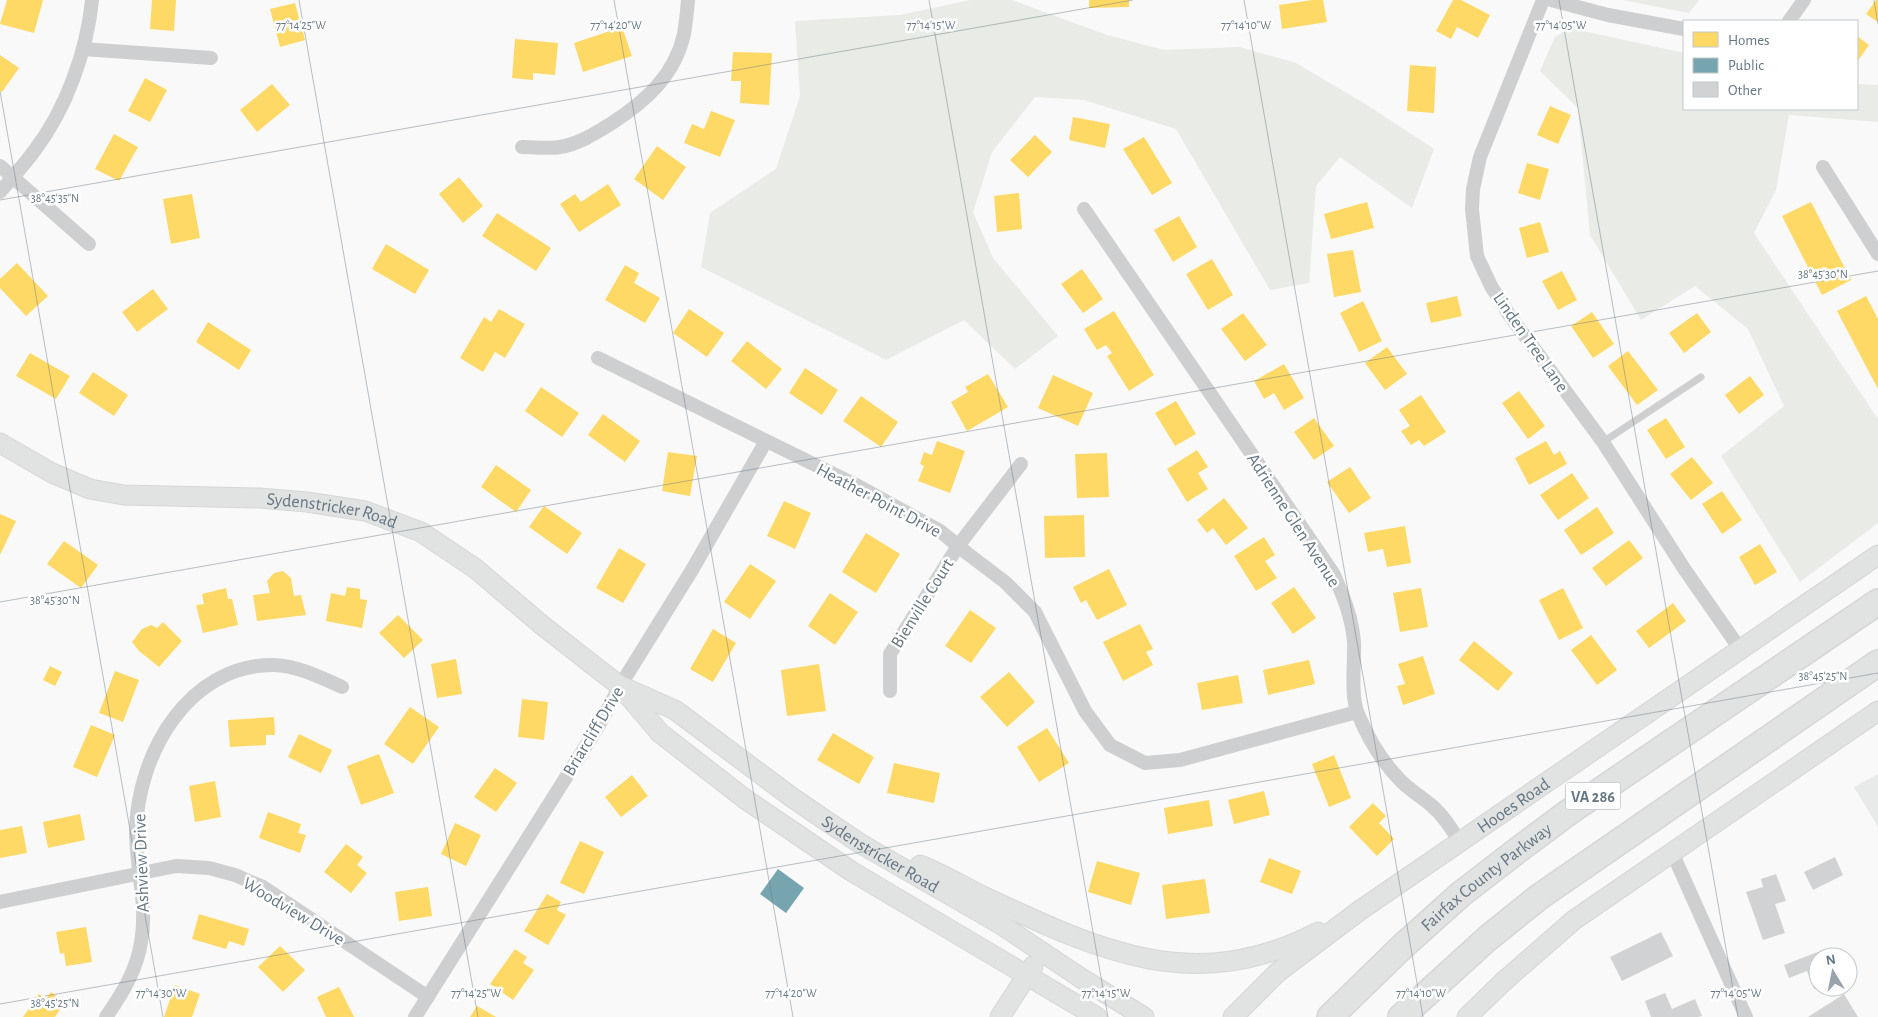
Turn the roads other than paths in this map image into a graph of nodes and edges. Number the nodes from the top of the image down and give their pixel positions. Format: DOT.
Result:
graph roads {
  1 [pos="92,0"];
  2 [pos="688,0"];
  3 [pos="1543,0"];
  4 [pos="1550,0"];
  5 [pos="1804,0"];
  6 [pos="1790,20"];
  7 [pos="1683,29"];
  8 [pos="84,49"];
  9 [pos="211,58"];
  10 [pos="522,147"];
  11 [pos="0,166"];
  12 [pos="1823,167"];
  13 [pos="12,177"];
  14 [pos="0,192"];
  15 [pos="1084,209"];
  16 [pos="89,244"];
  17 [pos="1878,254"];
  18 [pos="598,358"];
  19 [pos="1701,377"];
  20 [pos="766,442"];
  21 [pos="1603,442"];
  22 [pos="0,443"];
  23 [pos="1021,464"];
  24 [pos="958,546"];
  25 [pos="1878,555"];
  26 [pos="1878,602"];
  27 [pos="1740,649"];
  28 [pos="1878,663"];
  29 [pos="620,686"];
  30 [pos="342,687"];
  31 [pos="890,691"];
  32 [pos="1878,711"];
  33 [pos="1357,712"];
  34 [pos="1460,841"];
  35 [pos="861,844"];
  36 [pos="1672,852"];
  37 [pos="140,873"];
  38 [pos="0,902"];
  39 [pos="1359,911"];
  40 [pos="1041,952"];
  41 [pos="1027,976"];
  42 [pos="428,996"];
  43 [pos="106,1017"];
  44 [pos="415,1017"];
  45 [pos="1000,1017"];
  46 [pos="1096,1017"];
  47 [pos="1144,1017"];
  48 [pos="1233,1017"];
  49 [pos="1330,1017"];
  50 [pos="1401,1017"];
  51 [pos="1467,1017"];
  52 [pos="1746,1017"];
  1 -- 8 [label="street"];
  2 -- 10 [label="street"];
  3 -- 21 [label="street, Linden Tree Lane"];
  4 -- 7 [label="street"];
  5 -- 6 [label="street"];
  8 -- 9 [label="street"];
  8 -- 13 [label="street"];
  11 -- 13 [label="street"];
  12 -- 17 [label="street"];
  13 -- 14 [label="street"];
  13 -- 16 [label="street"];
  15 -- 33 [label="street, Adrienne Glen Avenue"];
  18 -- 20 [label="street, Heather Point Drive"];
  19 -- 21 [label="lane"];
  20 -- 24 [label="street, Heather Point Drive"];
  20 -- 29 [label="street, Briarcliff Drive"];
  21 -- 27 [label="street, Linden Tree Lane"];
  22 -- 29 [label="main road, Sydenstricker Road"];
  23 -- 24 [label="street, Bienville Court"];
  24 -- 31 [label="street, Bienville Court"];
  24 -- 33 [label="street, Heather Point Drive"];
  25 -- 27 [label="main road, Hooes Road"];
  26 -- 49 [label="highway, Fairfax County Parkway / VA 286"];
  27 -- 34 [label="main road, Hooes Road"];
  28 -- 50 [label="highway, VA 286"];
  29 -- 35 [label="main road, Sydenstricker Road"];
  29 -- 41 [label="main road, Sydenstricker Road"];
  29 -- 42 [label="street, Briarcliff Drive"];
  30 -- 37 [label="street, Ashview Drive"];
  32 -- 36 [label="main road"];
  33 -- 34 [label="street, Adrienne Glen Avenue"];
  34 -- 39 [label="main road, Hooes Road"];
  35 -- 39 [label="main road"];
  35 -- 40 [label="main road, Sydenstricker Road"];
  36 -- 51 [label="main road"];
  36 -- 52 [label="street"];
  37 -- 38 [label="street, Woodview Drive"];
  37 -- 42 [label="street, Woodview Drive"];
  37 -- 43 [label="street, Ashview Drive"];
  39 -- 48 [label="main road, Hooes Road"];
  40 -- 41 [label="main road"];
  40 -- 47 [label="main road, Sydenstricker Road"];
  41 -- 45 [label="main road"];
  41 -- 46 [label="main road, Sydenstricker Road"];
  42 -- 44 [label="street, Briarcliff Drive"];
}
